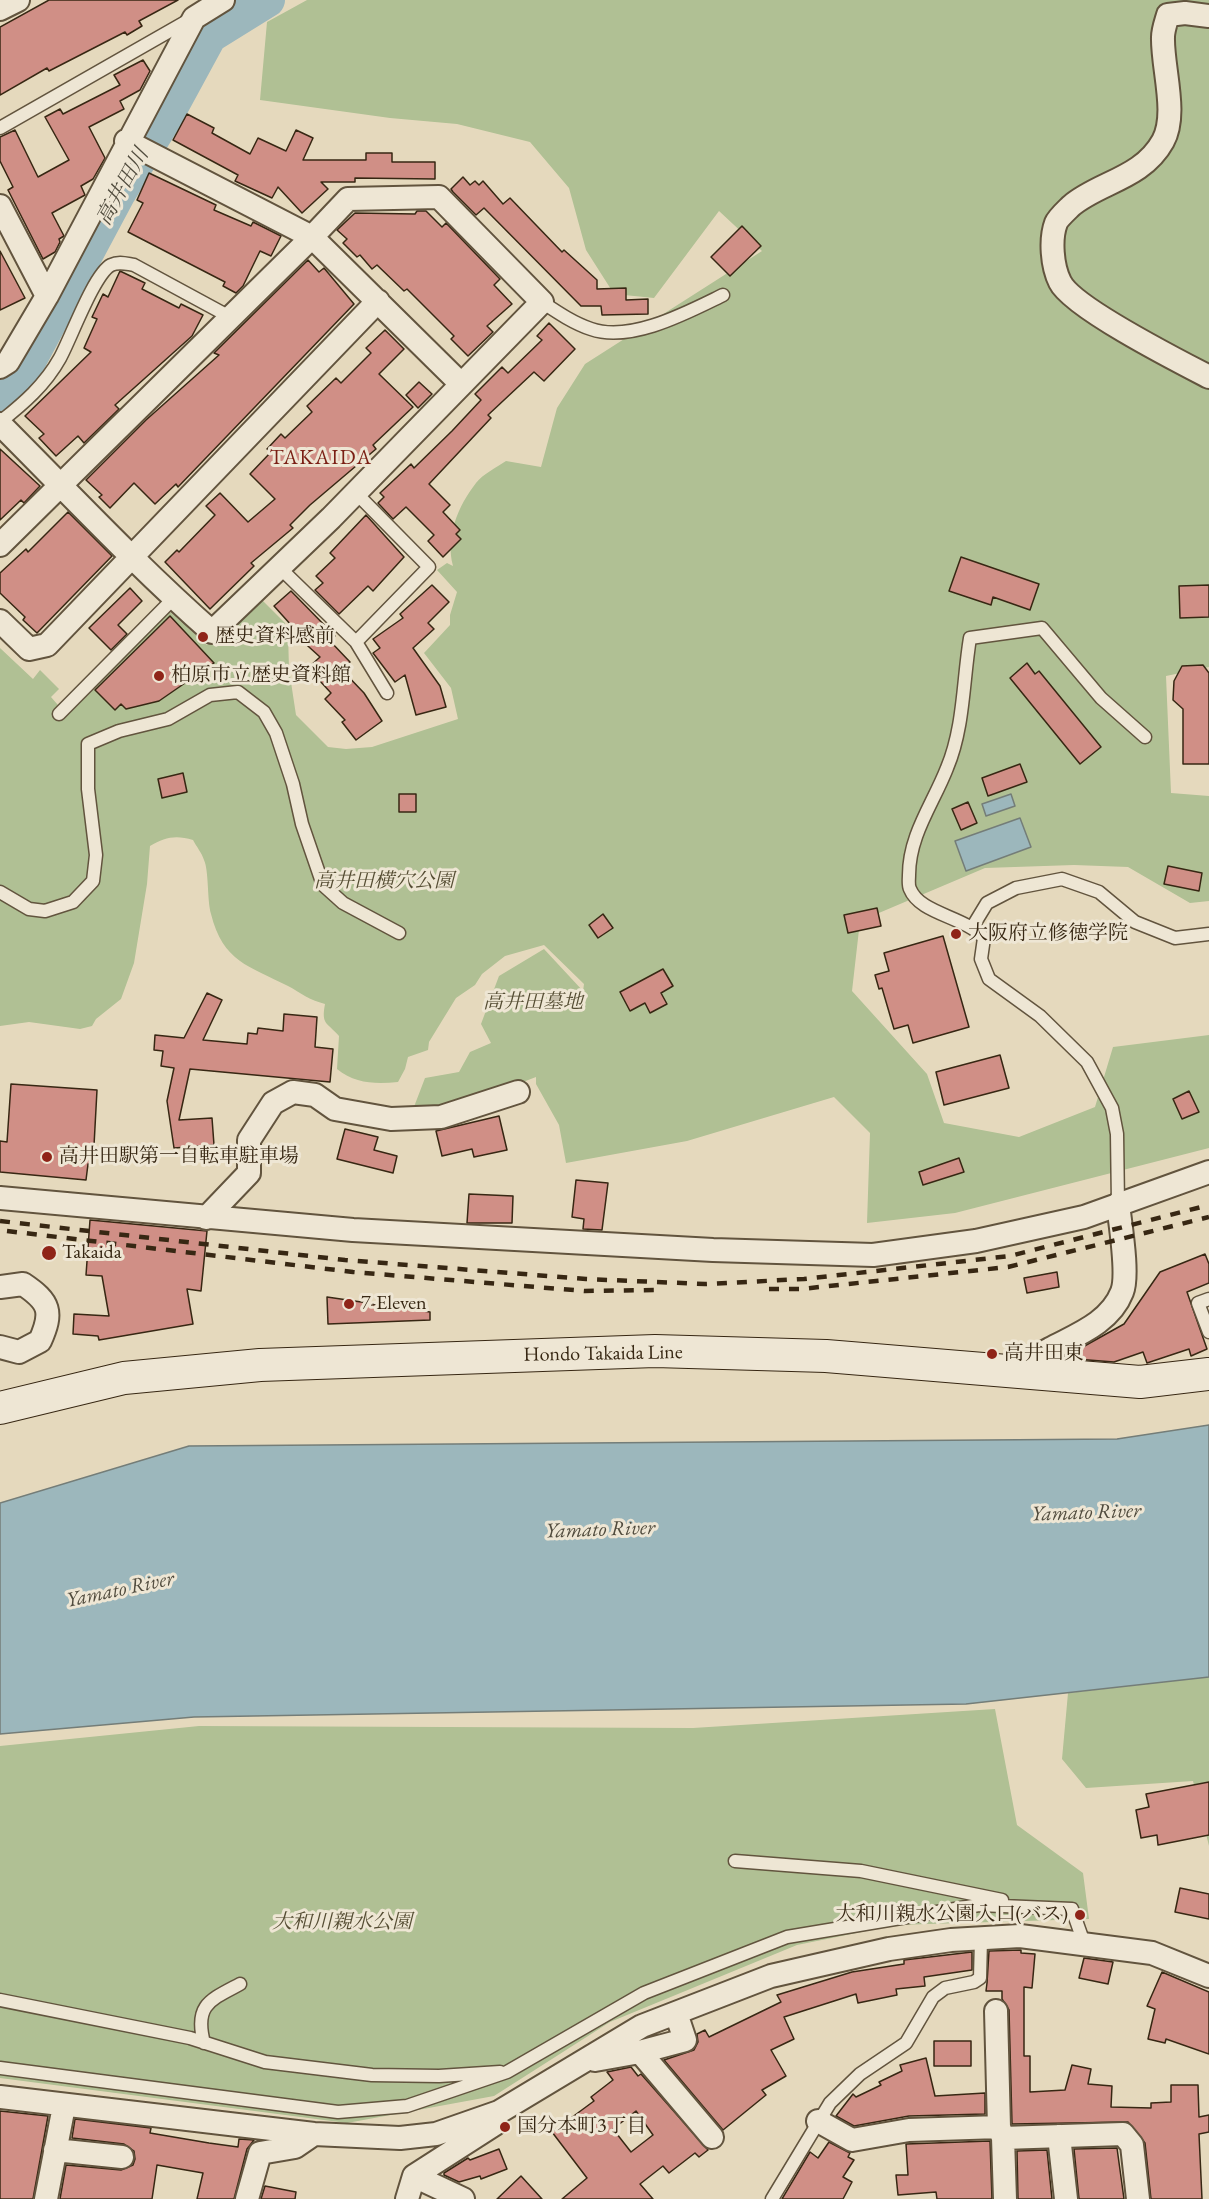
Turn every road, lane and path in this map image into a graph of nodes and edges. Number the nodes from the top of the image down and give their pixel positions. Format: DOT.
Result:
graph roads {
  1 [pos="18,0"];
  2 [pos="223,0"];
  3 [pos="0,9"];
  4 [pos="1209,16"];
  5 [pos="194,18"];
  6 [pos="0,128"];
  7 [pos="140,148"];
  8 [pos="0,206"];
  9 [pos="312,237"];
  10 [pos="723,295"];
  11 [pos="47,296"];
  12 [pos="378,301"];
  13 [pos="542,302"];
  14 [pos="230,317"];
  15 [pos="0,367"];
  16 [pos="1209,376"];
  17 [pos="461,384"];
  18 [pos="0,423"];
  19 [pos="60,484"];
  20 [pos="356,493"];
  21 [pos="0,544"];
  22 [pos="133,557"];
  23 [pos="280,568"];
  24 [pos="174,598"];
  25 [pos="0,621"];
  26 [pos="356,642"];
  27 [pos="387,693"];
  28 [pos="59,714"];
  29 [pos="1145,737"];
  30 [pos="0,892"];
  31 [pos="973,926"];
  32 [pos="399,933"];
  33 [pos="1209,934"];
  34 [pos="518,1092"];
  35 [pos="1209,1172"];
  36 [pos="0,1198"];
  37 [pos="1118,1204"];
  38 [pos="206,1218"];
  39 [pos="0,1287"];
  40 [pos="1209,1299"];
  41 [pos="1209,1332"];
  42 [pos="0,1347"];
  43 [pos="1016,1372"];
  44 [pos="1209,1374"];
  45 [pos="0,1408"];
  46 [pos="735,1861"];
  47 [pos="1038,1908"];
  48 [pos="981,1939"];
  49 [pos="1084,1942"];
  50 [pos="1209,1976"];
  51 [pos="240,1984"];
  52 [pos="0,2000"];
  53 [pos="996,2011"];
  54 [pos="676,2013"];
  55 [pos="204,2043"];
  56 [pos="640,2052"];
  57 [pos="582,2062"];
  58 [pos="0,2068"];
  59 [pos="507,2072"];
  60 [pos="0,2097"];
  61 [pos="64,2106"];
  62 [pos="499,2112"];
  63 [pos="818,2121"];
  64 [pos="1001,2133"];
  65 [pos="314,2134"];
  66 [pos="1059,2136"];
  67 [pos="712,2137"];
  68 [pos="55,2150"];
  69 [pos="122,2157"];
  70 [pos="414,2176"];
  71 [pos="46,2199"];
  72 [pos="247,2199"];
  73 [pos="406,2199"];
  74 [pos="463,2199"];
  75 [pos="772,2199"];
  76 [pos="1005,2199"];
  77 [pos="1066,2199"];
  78 [pos="1138,2199"];
  1 -- 3 [label="street"];
  2 -- 5 [label="street"];
  4 -- 16 [label="street"];
  5 -- 6 [label="lane"];
  5 -- 7 [label="street"];
  7 -- 9 [label="street"];
  7 -- 11 [label="street"];
  8 -- 11 [label="street"];
  9 -- 12 [label="street"];
  9 -- 13 [label="street"];
  9 -- 14 [label="street"];
  10 -- 13 [label="lane"];
  11 -- 15 [label="street"];
  12 -- 17 [label="street"];
  12 -- 22 [label="street"];
  13 -- 17 [label="street"];
  14 -- 18 [label="lane"];
  14 -- 19 [label="street"];
  17 -- 20 [label="street"];
  18 -- 19 [label="street"];
  19 -- 21 [label="street"];
  19 -- 22 [label="street"];
  20 -- 23 [label="street"];
  20 -- 26 [label="lane"];
  22 -- 24 [label="street"];
  22 -- 25 [label="street"];
  23 -- 24 [label="street"];
  23 -- 26 [label="lane"];
  24 -- 28 [label="lane"];
  26 -- 27 [label="lane"];
  29 -- 31 [label="lane"];
  30 -- 32 [label="lane"];
  31 -- 33 [label="lane"];
  31 -- 37 [label="lane"];
  34 -- 38 [label="street"];
  35 -- 37 [label="street"];
  36 -- 38 [label="street"];
  37 -- 38 [label="street"];
  37 -- 43 [label="street"];
  39 -- 42 [label="street"];
  40 -- 41 [label="lane"];
  43 -- 44 [label="main road, Hondo Takaida Line"];
  43 -- 45 [label="main road, Hondo Takaida Line"];
  46 -- 47 [label="lane"];
  47 -- 49 [label="lane"];
  47 -- 59 [label="lane"];
  48 -- 49 [label="street"];
  48 -- 54 [label="street"];
  48 -- 63 [label="lane"];
  49 -- 50 [label="street"];
  51 -- 55 [label="lane"];
  52 -- 55 [label="lane"];
  53 -- 64 [label="street"];
  54 -- 56 [label="street"];
  54 -- 57 [label="street"];
  55 -- 59 [label="lane"];
  56 -- 57 [label="street"];
  56 -- 67 [label="street"];
  57 -- 62 [label="street"];
  58 -- 59 [label="lane"];
  60 -- 61 [label="street"];
  61 -- 65 [label="street"];
  61 -- 68 [label="street"];
  62 -- 65 [label="street"];
  62 -- 70 [label="street"];
  63 -- 64 [label="street"];
  63 -- 75 [label="lane"];
  64 -- 66 [label="street"];
  64 -- 76 [label="street"];
  65 -- 72 [label="street"];
  66 -- 77 [label="street"];
  66 -- 78 [label="street"];
  68 -- 69 [label="street"];
  68 -- 71 [label="street"];
  70 -- 73 [label="street"];
  70 -- 74 [label="street"];
}
